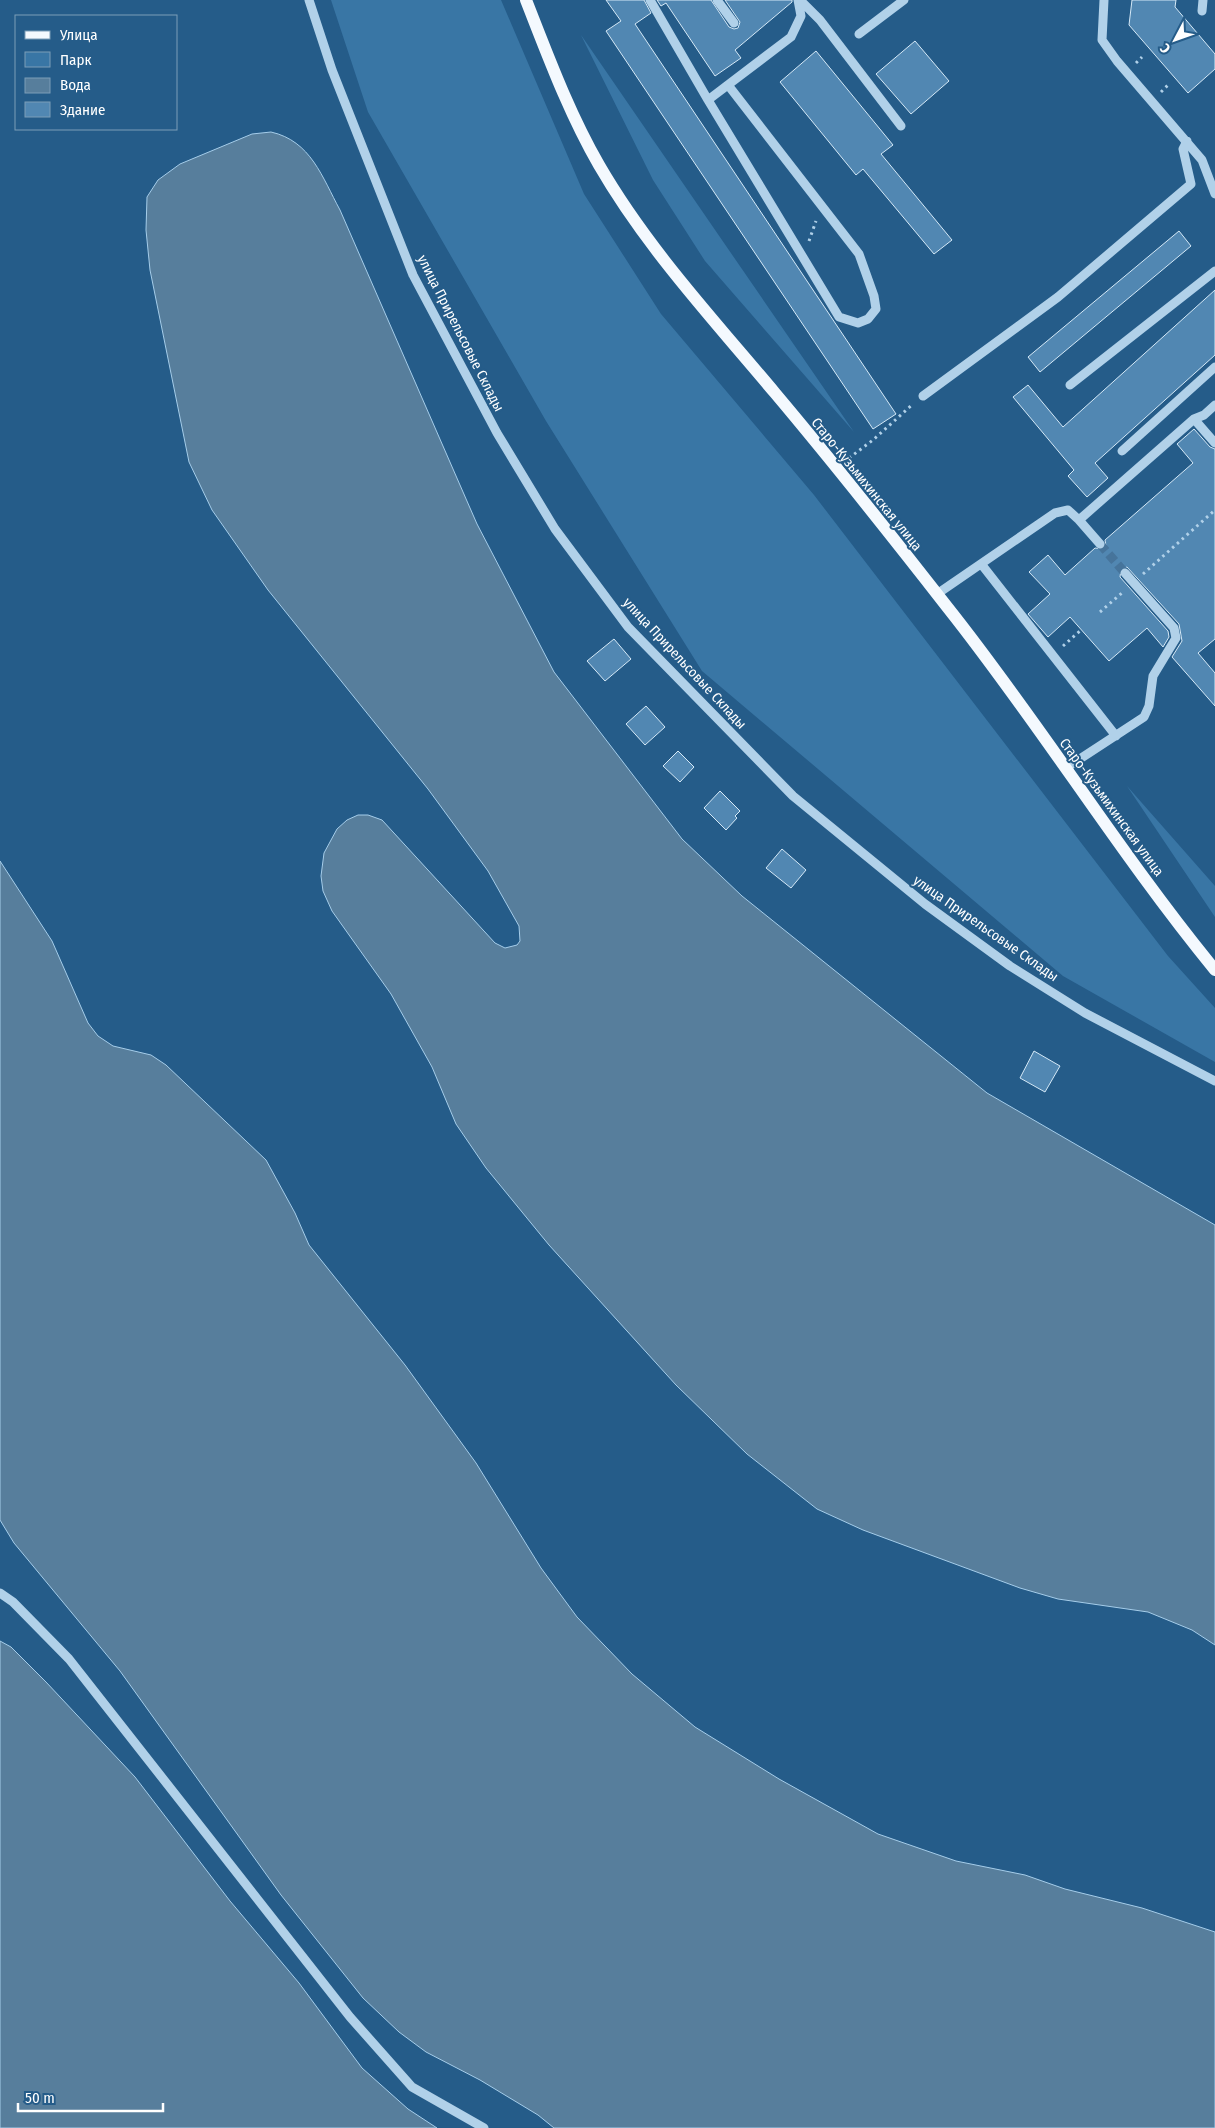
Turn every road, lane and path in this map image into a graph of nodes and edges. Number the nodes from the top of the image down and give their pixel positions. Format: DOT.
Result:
graph roads {
  1 [pos="309,0"];
  2 [pos="526,0"];
  3 [pos="650,0"];
  4 [pos="717,0"];
  5 [pos="799,0"];
  6 [pos="904,0"];
  7 [pos="1104,0"];
  8 [pos="1203,0"];
  9 [pos="1202,12"];
  10 [pos="734,23"];
  11 [pos="859,34"];
  12 [pos="728,85"];
  13 [pos="1168,85"];
  14 [pos="1159,94"];
  15 [pos="708,100"];
  16 [pos="901,126"];
  17 [pos="1187,141"];
  18 [pos="1215,194"];
  19 [pos="822,204"];
  20 [pos="802,260"];
  21 [pos="1215,272"];
  22 [pos="1215,367"];
  23 [pos="1070,385"];
  24 [pos="923,396"];
  25 [pos="1215,406"];
  26 [pos="1194,419"];
  27 [pos="1215,443"];
  28 [pos="1122,451"];
  29 [pos="836,467"];
  30 [pos="1215,510"];
  31 [pos="1079,520"];
  32 [pos="1100,544"];
  33 [pos="982,565"];
  34 [pos="1125,573"];
  35 [pos="1133,583"];
  36 [pos="937,594"];
  37 [pos="1112,602"];
  38 [pos="1100,612"];
  39 [pos="1081,630"];
  40 [pos="1053,655"];
  41 [pos="1116,736"];
  42 [pos="1066,768"];
  43 [pos="1215,970"];
  44 [pos="1215,1081"];
  45 [pos="0,1593"];
  46 [pos="484,2128"];
  1 -- 44 [label="street, улица Прирельсовые Склады"];
  2 -- 29 [label="main road, Старо-Кузьмихинская улица"];
  3 -- 15 [label="street"];
  4 -- 10 [label="street"];
  5 -- 12 [label="street"];
  5 -- 16 [label="street"];
  6 -- 11 [label="street"];
  7 -- 17 [label="street"];
  8 -- 9 [label="street"];
  12 -- 15 [label="street"];
  12 -- 19 [label="street"];
  13 -- 14 [label="path"];
  15 -- 20 [label="street"];
  17 -- 18 [label="street"];
  17 -- 24 [label="street"];
  19 -- 20 [label="path"];
  19 -- 20 [label="street"];
  21 -- 23 [label="street"];
  22 -- 28 [label="street"];
  24 -- 29 [label="path"];
  25 -- 26 [label="street"];
  26 -- 27 [label="street"];
  26 -- 31 [label="street"];
  29 -- 36 [label="main road, Старо-Кузьмихинская улица"];
  30 -- 35 [label="path"];
  31 -- 32 [label="street"];
  31 -- 33 [label="street"];
  33 -- 36 [label="street"];
  33 -- 40 [label="street"];
  34 -- 35 [label="street"];
  35 -- 41 [label="street"];
  36 -- 42 [label="main road, Старо-Кузьмихинская улица"];
  37 -- 38 [label="path"];
  39 -- 40 [label="path"];
  40 -- 41 [label="street"];
  41 -- 42 [label="street"];
  42 -- 43 [label="main road, Старо-Кузьмихинская улица"];
  45 -- 46 [label="street"];
}
